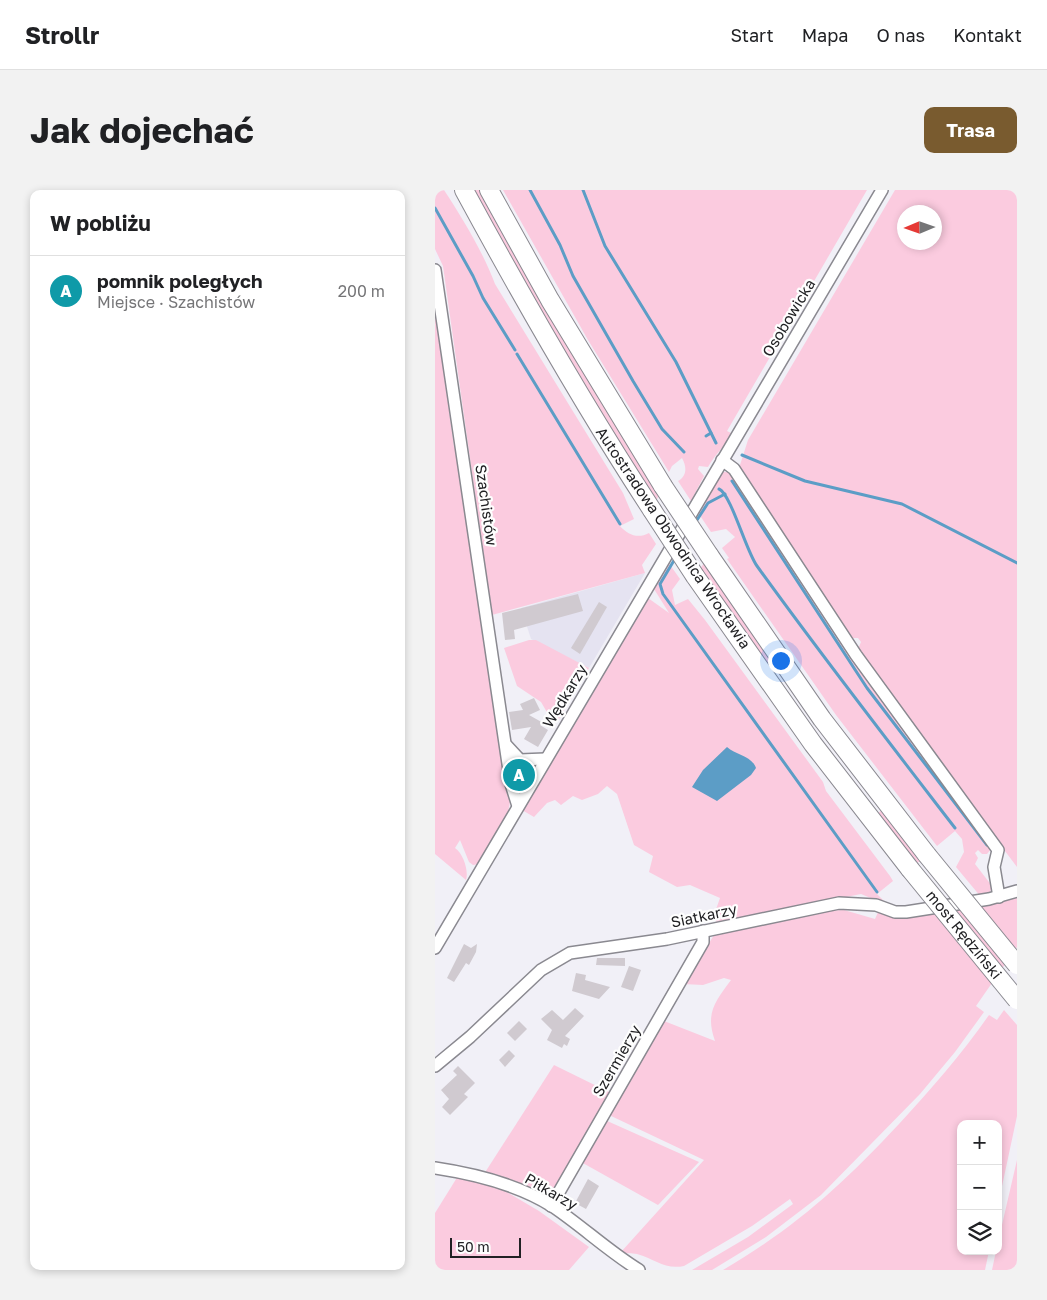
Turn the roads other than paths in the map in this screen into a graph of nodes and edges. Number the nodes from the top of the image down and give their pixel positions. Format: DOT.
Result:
graph roads {
  1 [pos="464,190"];
  2 [pos="489,190"];
  3 [pos="882,190"];
  4 [pos="435,270"];
  5 [pos="722,460"];
  6 [pos="506,745"];
  7 [pos="545,759"];
  8 [pos="518,806"];
  9 [pos="927,855"];
  10 [pos="910,869"];
  11 [pos="1017,891"];
  12 [pos="999,897"];
  13 [pos="703,931"];
  14 [pos="435,948"];
  15 [pos="1017,965"];
  16 [pos="1017,1000"];
  17 [pos="435,1066"];
  18 [pos="435,1168"];
  19 [pos="551,1206"];
  20 [pos="639,1270"];
  1 -- 10 [label="highway, Autostradowa Obwodnica Wrocławia, bridge"];
  2 -- 9 [label="highway, Autostradowa Obwodnica Wrocławia, bridge"];
  3 -- 5 [label="street, Osobowicka"];
  4 -- 6 [label="street, Szachistów"];
  5 -- 7 [label="street, Wędkarzy"];
  5 -- 12 [label="street"];
  6 -- 7 [label="street"];
  6 -- 8 [label="street, Szachistów"];
  7 -- 8 [label="street, Wędkarzy"];
  8 -- 14 [label="street, Wędkarzy"];
  9 -- 15 [label="highway, most Rędziński, bridge"];
  10 -- 16 [label="highway, most Rędziński, bridge"];
  11 -- 12 [label="street, Siatkarzy"];
  12 -- 13 [label="street, Siatkarzy"];
  13 -- 17 [label="street, Siatkarzy"];
  13 -- 19 [label="street, Szermierzy"];
  18 -- 19 [label="street, Piłkarzy"];
  19 -- 20 [label="street, Piłkarzy"];
}
